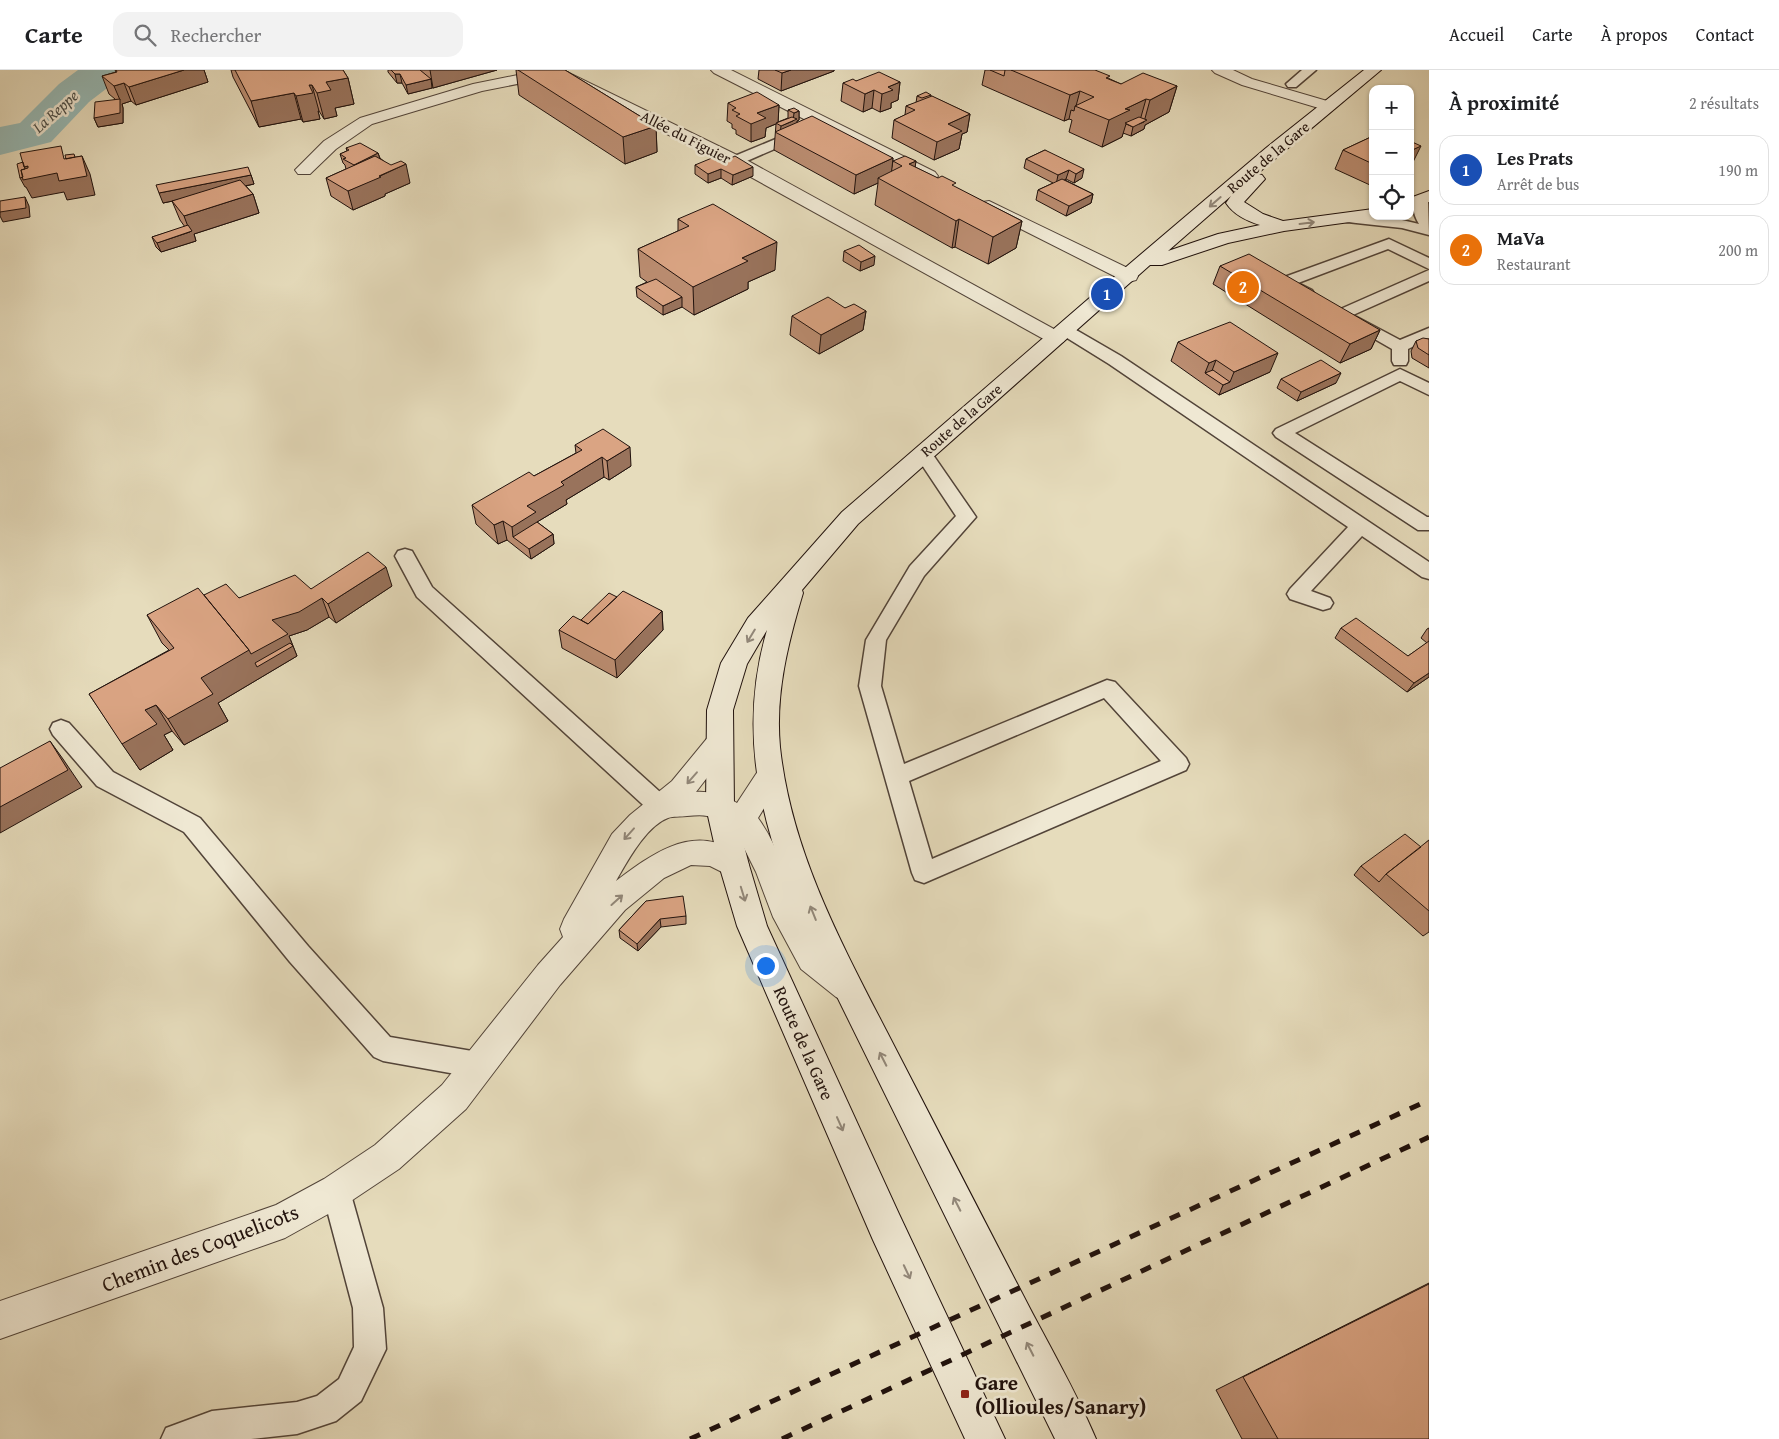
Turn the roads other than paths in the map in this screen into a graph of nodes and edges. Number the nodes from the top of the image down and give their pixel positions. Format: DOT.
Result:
graph roads {
  1 [pos="719,70"];
  2 [pos="1220,70"];
  3 [pos="1310,70"];
  4 [pos="1373,70"];
  5 [pos="1292,84"];
  6 [pos="1328,106"];
  7 [pos="824,123"];
  8 [pos="1272,152"];
  9 [pos="735,161"];
  10 [pos="304,170"];
  11 [pos="946,184"];
  12 [pos="972,198"];
  13 [pos="1420,200"];
  14 [pos="1369,215"];
  15 [pos="1347,218"];
  16 [pos="1284,226"];
  17 [pos="1429,227"];
  18 [pos="1429,232"];
  19 [pos="1429,264"];
  20 [pos="1135,271"];
  21 [pos="1429,275"];
  22 [pos="1342,314"];
  23 [pos="1429,333"];
  24 [pos="1060,334"];
  25 [pos="1400,347"];
  26 [pos="1400,374"];
  27 [pos="1429,390"];
  28 [pos="923,453"];
  29 [pos="1429,522"];
  30 [pos="1360,526"];
  31 [pos="405,556"];
  32 [pos="1429,572"];
  33 [pos="793,586"];
  34 [pos="1323,604"];
  35 [pos="60,729"];
  36 [pos="718,744"];
  37 [pos="770,776"];
  38 [pos="896,777"];
  39 [pos="661,807"];
  40 [pos="722,815"];
  41 [pos="688,852"];
  42 [pos="734,865"];
  43 [pos="549,975"];
  44 [pos="847,987"];
  45 [pos="478,1064"];
  46 [pos="336,1191"];
  47 [pos="0,1320"];
  48 [pos="177,1439"];
  49 [pos="985,1439"];
  50 [pos="1076,1439"];
  1 -- 7 [label="main road"];
  2 -- 6 [label="main road"];
  3 -- 5 [label="lane"];
  4 -- 6 [label="main road, Route de la Gare"];
  6 -- 8 [label="main road, Route de la Gare"];
  7 -- 9 [label="lane"];
  7 -- 11 [label="main road"];
  8 -- 16 [label="main road"];
  8 -- 20 [label="main road, Route de la Gare, one-way"];
  9 -- 10 [label="main road, Allée du Figuier"];
  9 -- 24 [label="main road, Allée du Figuier"];
  12 -- 20 [label="main road"];
  13 -- 17 [label="lane"];
  14 -- 15 [label="main road, Route de la Gare"];
  16 -- 15 [label="main road, Route de la Gare, one-way"];
  15 -- 18 [label="lane"];
  16 -- 20 [label="main road, Route de la Gare"];
  19 -- 22 [label="lane"];
  20 -- 24 [label="main road, Route de la Gare"];
  21 -- 22 [label="lane"];
  22 -- 25 [label="lane"];
  23 -- 25 [label="lane"];
  24 -- 28 [label="main road, Route de la Gare"];
  24 -- 30 [label="lane"];
  25 -- 26 [label="lane"];
  26 -- 27 [label="lane"];
  26 -- 29 [label="lane"];
  28 -- 33 [label="main road, Route de la Gare"];
  28 -- 38 [label="lane"];
  30 -- 32 [label="lane"];
  30 -- 34 [label="lane"];
  31 -- 39 [label="lane"];
  33 -- 36 [label="main road, Route de la Gare, one-way"];
  33 -- 37 [label="main road, Route de la Gare"];
  35 -- 45 [label="lane"];
  36 -- 39 [label="main road, Chemin des Coquelicots, one-way"];
  36 -- 40 [label="main road, Route de la Gare"];
  37 -- 40 [label="main road"];
  44 -- 37 [label="main road, Route de la Gare, one-way"];
  38 -- 38 [label="lane"];
  39 -- 40 [label="main road"];
  39 -- 43 [label="main road, Chemin des Coquelicots, one-way"];
  40 -- 41 [label="main road, Chemin des Coquelicots"];
  40 -- 42 [label="main road, Route de la Gare"];
  40 -- 44 [label="main road"];
  41 -- 42 [label="main road"];
  43 -- 41 [label="main road, Chemin des Coquelicots, one-way"];
  42 -- 49 [label="main road, Route de la Gare, one-way"];
  43 -- 45 [label="main road, Chemin des Coquelicots"];
  50 -- 44 [label="main road, Route de la Gare, one-way"];
  45 -- 46 [label="main road, Chemin des Coquelicots"];
  46 -- 47 [label="main road, Chemin des Coquelicots"];
  46 -- 48 [label="lane"];
}
